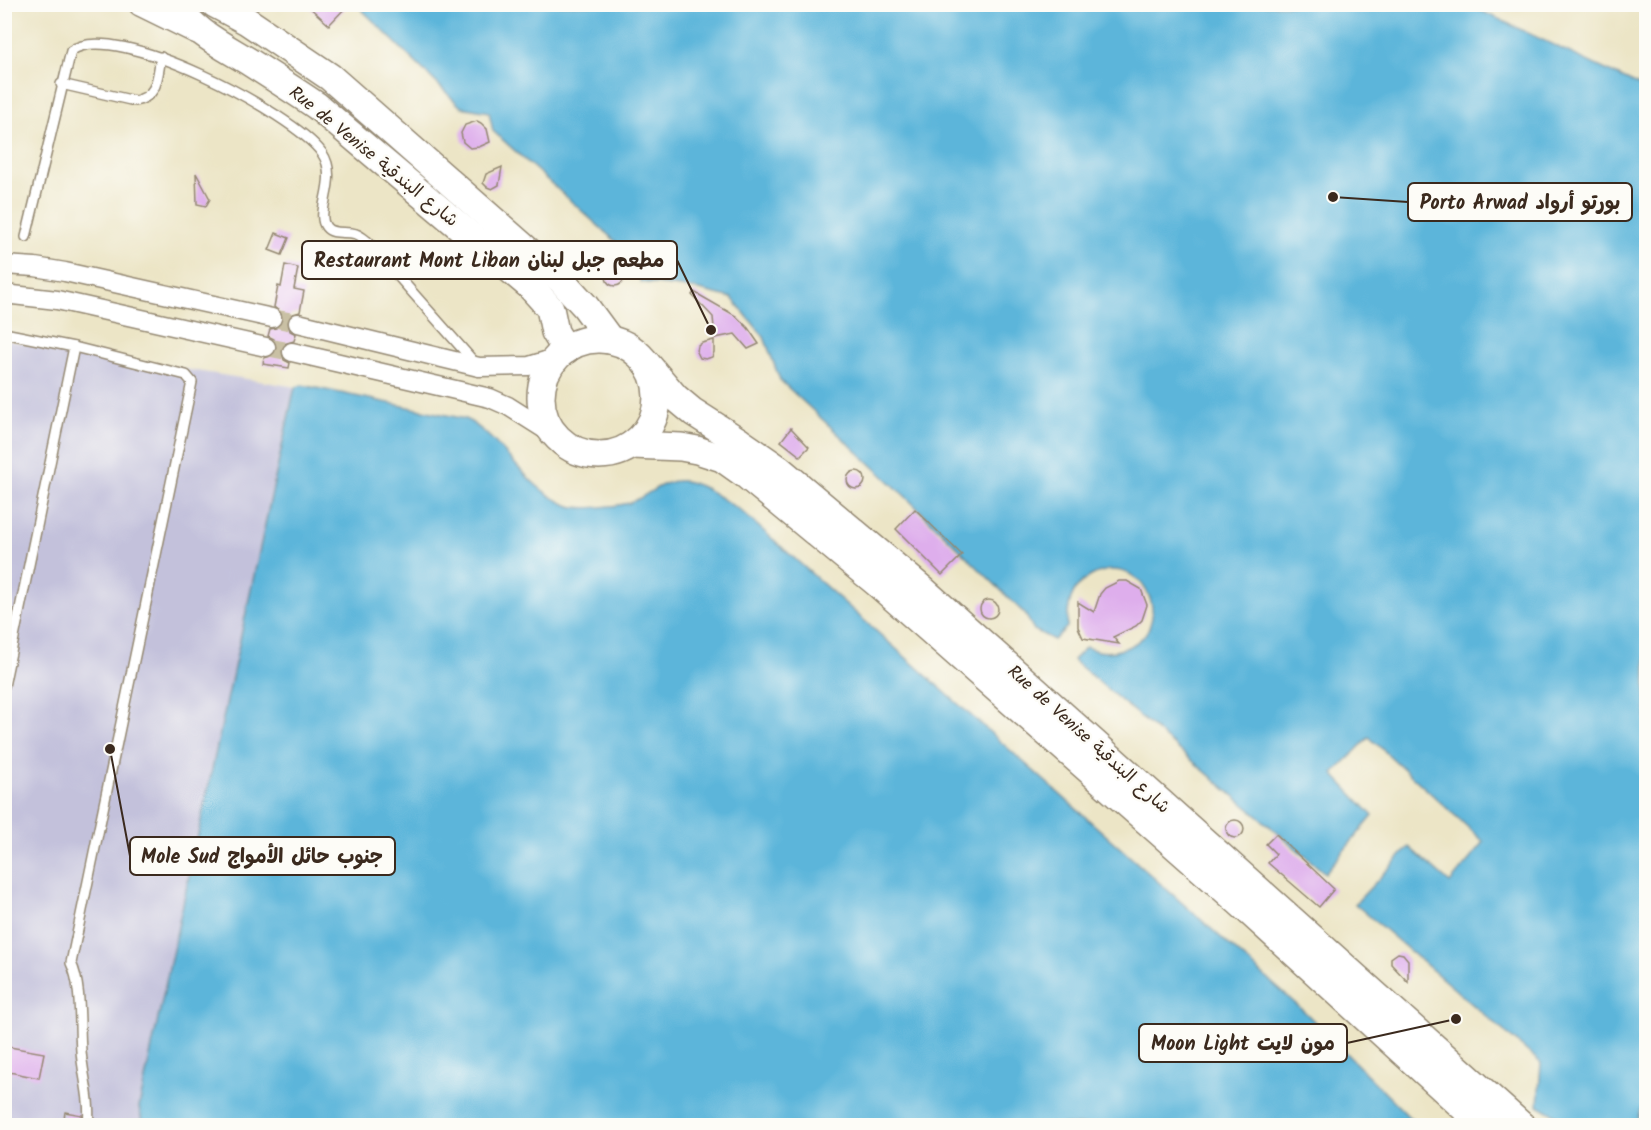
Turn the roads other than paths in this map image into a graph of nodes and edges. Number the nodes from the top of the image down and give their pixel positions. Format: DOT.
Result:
graph roads {
  1 [pos="141,4"];
  2 [pos="175,4"];
  3 [pos="215,4"];
  4 [pos="240,13"];
  5 [pos="198,32"];
  6 [pos="161,57"];
  7 [pos="61,84"];
  8 [pos="26,237"];
  9 [pos="4,265"];
  10 [pos="72,274"];
  11 [pos="4,294"];
  12 [pos="67,302"];
  13 [pos="272,318"];
  14 [pos="298,323"];
  15 [pos="4,333"];
  16 [pos="610,339"];
  17 [pos="266,346"];
  18 [pos="74,347"];
  19 [pos="292,351"];
  20 [pos="562,353"];
  21 [pos="647,364"];
  22 [pos="479,367"];
  23 [pos="557,437"];
  24 [pos="632,445"];
  25 [pos="4,686"];
  26 [pos="88,1125"];
  27 [pos="1484,1125"];
  28 [pos="1522,1125"];
  1 -- 5 [label="main road, Rue de Venise شارع البندقية"];
  2 -- 5 [label="main road"];
  3 -- 4 [label="main road, Rue de Venise شارع البندقية"];
  4 -- 16 [label="main road, Rue de Venise شارع البندقية"];
  5 -- 20 [label="main road, Rue de Venise شارع البندقية"];
  6 -- 7 [label="lane"];
  6 -- 7 [label="lane"];
  6 -- 22 [label="lane"];
  7 -- 8 [label="lane"];
  9 -- 10 [label="street"];
  10 -- 12 [label="street"];
  10 -- 13 [label="street"];
  11 -- 12 [label="street"];
  12 -- 17 [label="street"];
  14 -- 22 [label="street"];
  15 -- 18 [label="lane"];
  16 -- 20 [label="main road"];
  16 -- 21 [label="main road"];
  18 -- 25 [label="lane"];
  18 -- 26 [label="lane"];
  19 -- 23 [label="street"];
  20 -- 22 [label="street"];
  20 -- 23 [label="main road"];
  21 -- 24 [label="main road"];
  21 -- 28 [label="main road, Rue de Venise شارع البندقية"];
  23 -- 24 [label="main road"];
  24 -- 27 [label="main road, Rue de Venise شارع البندقية"];
}
